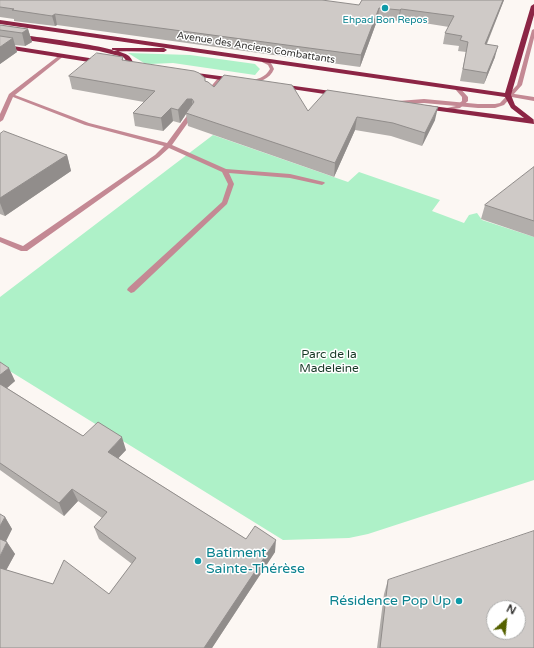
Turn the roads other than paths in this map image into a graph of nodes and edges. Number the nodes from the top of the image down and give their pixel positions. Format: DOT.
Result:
graph roads {
  1 [pos="534,6"];
  2 [pos="0,22"];
  3 [pos="534,30"];
  4 [pos="0,34"];
  5 [pos="0,46"];
  6 [pos="100,49"];
  7 [pos="213,53"];
  8 [pos="63,55"];
  9 [pos="264,61"];
  10 [pos="109,63"];
  11 [pos="124,66"];
  12 [pos="132,67"];
  13 [pos="139,68"];
  14 [pos="184,74"];
  15 [pos="221,78"];
  16 [pos="250,82"];
  17 [pos="265,84"];
  18 [pos="272,85"];
  19 [pos="456,88"];
  20 [pos="209,92"];
  21 [pos="11,95"];
  22 [pos="508,95"];
  23 [pos="349,96"];
  24 [pos="534,99"];
  25 [pos="388,102"];
  26 [pos="396,103"];
  27 [pos="462,105"];
  28 [pos="444,110"];
  29 [pos="191,114"];
  30 [pos="0,120"];
  31 [pos="534,122"];
  32 [pos="168,145"];
  33 [pos="226,171"];
  34 [pos="322,183"];
  35 [pos="0,239"];
  36 [pos="131,290"];
  1 -- 22 [label="main road"];
  2 -- 7 [label="main road, Avenue des Anciens Combattants"];
  3 -- 22 [label="street"];
  4 -- 6 [label="main road"];
  5 -- 8 [label="main road"];
  6 -- 7 [label="main road"];
  6 -- 12 [label="main road"];
  7 -- 9 [label="main road, Avenue des Anciens Combattants"];
  8 -- 10 [label="main road"];
  8 -- 21 [label="street"];
  9 -- 16 [label="street"];
  9 -- 19 [label="main road, Avenue des Anciens Combattants"];
  11 -- 12 [label="main road"];
  12 -- 13 [label="main road"];
  14 -- 15 [label="main road"];
  15 -- 16 [label="main road"];
  15 -- 20 [label="street"];
  16 -- 17 [label="main road"];
  18 -- 23 [label="main road"];
  19 -- 22 [label="main road, Avenue des Anciens Combattants"];
  19 -- 27 [label="street"];
  21 -- 30 [label="street"];
  21 -- 32 [label="street"];
  22 -- 24 [label="street"];
  22 -- 27 [label="street"];
  22 -- 31 [label="main road"];
  25 -- 26 [label="main road"];
  26 -- 27 [label="street"];
  26 -- 28 [label="main road"];
  27 -- 28 [label="street"];
  28 -- 31 [label="main road"];
  29 -- 32 [label="street"];
  32 -- 33 [label="street"];
  32 -- 35 [label="street"];
  33 -- 34 [label="street"];
  33 -- 36 [label="street"];
}
